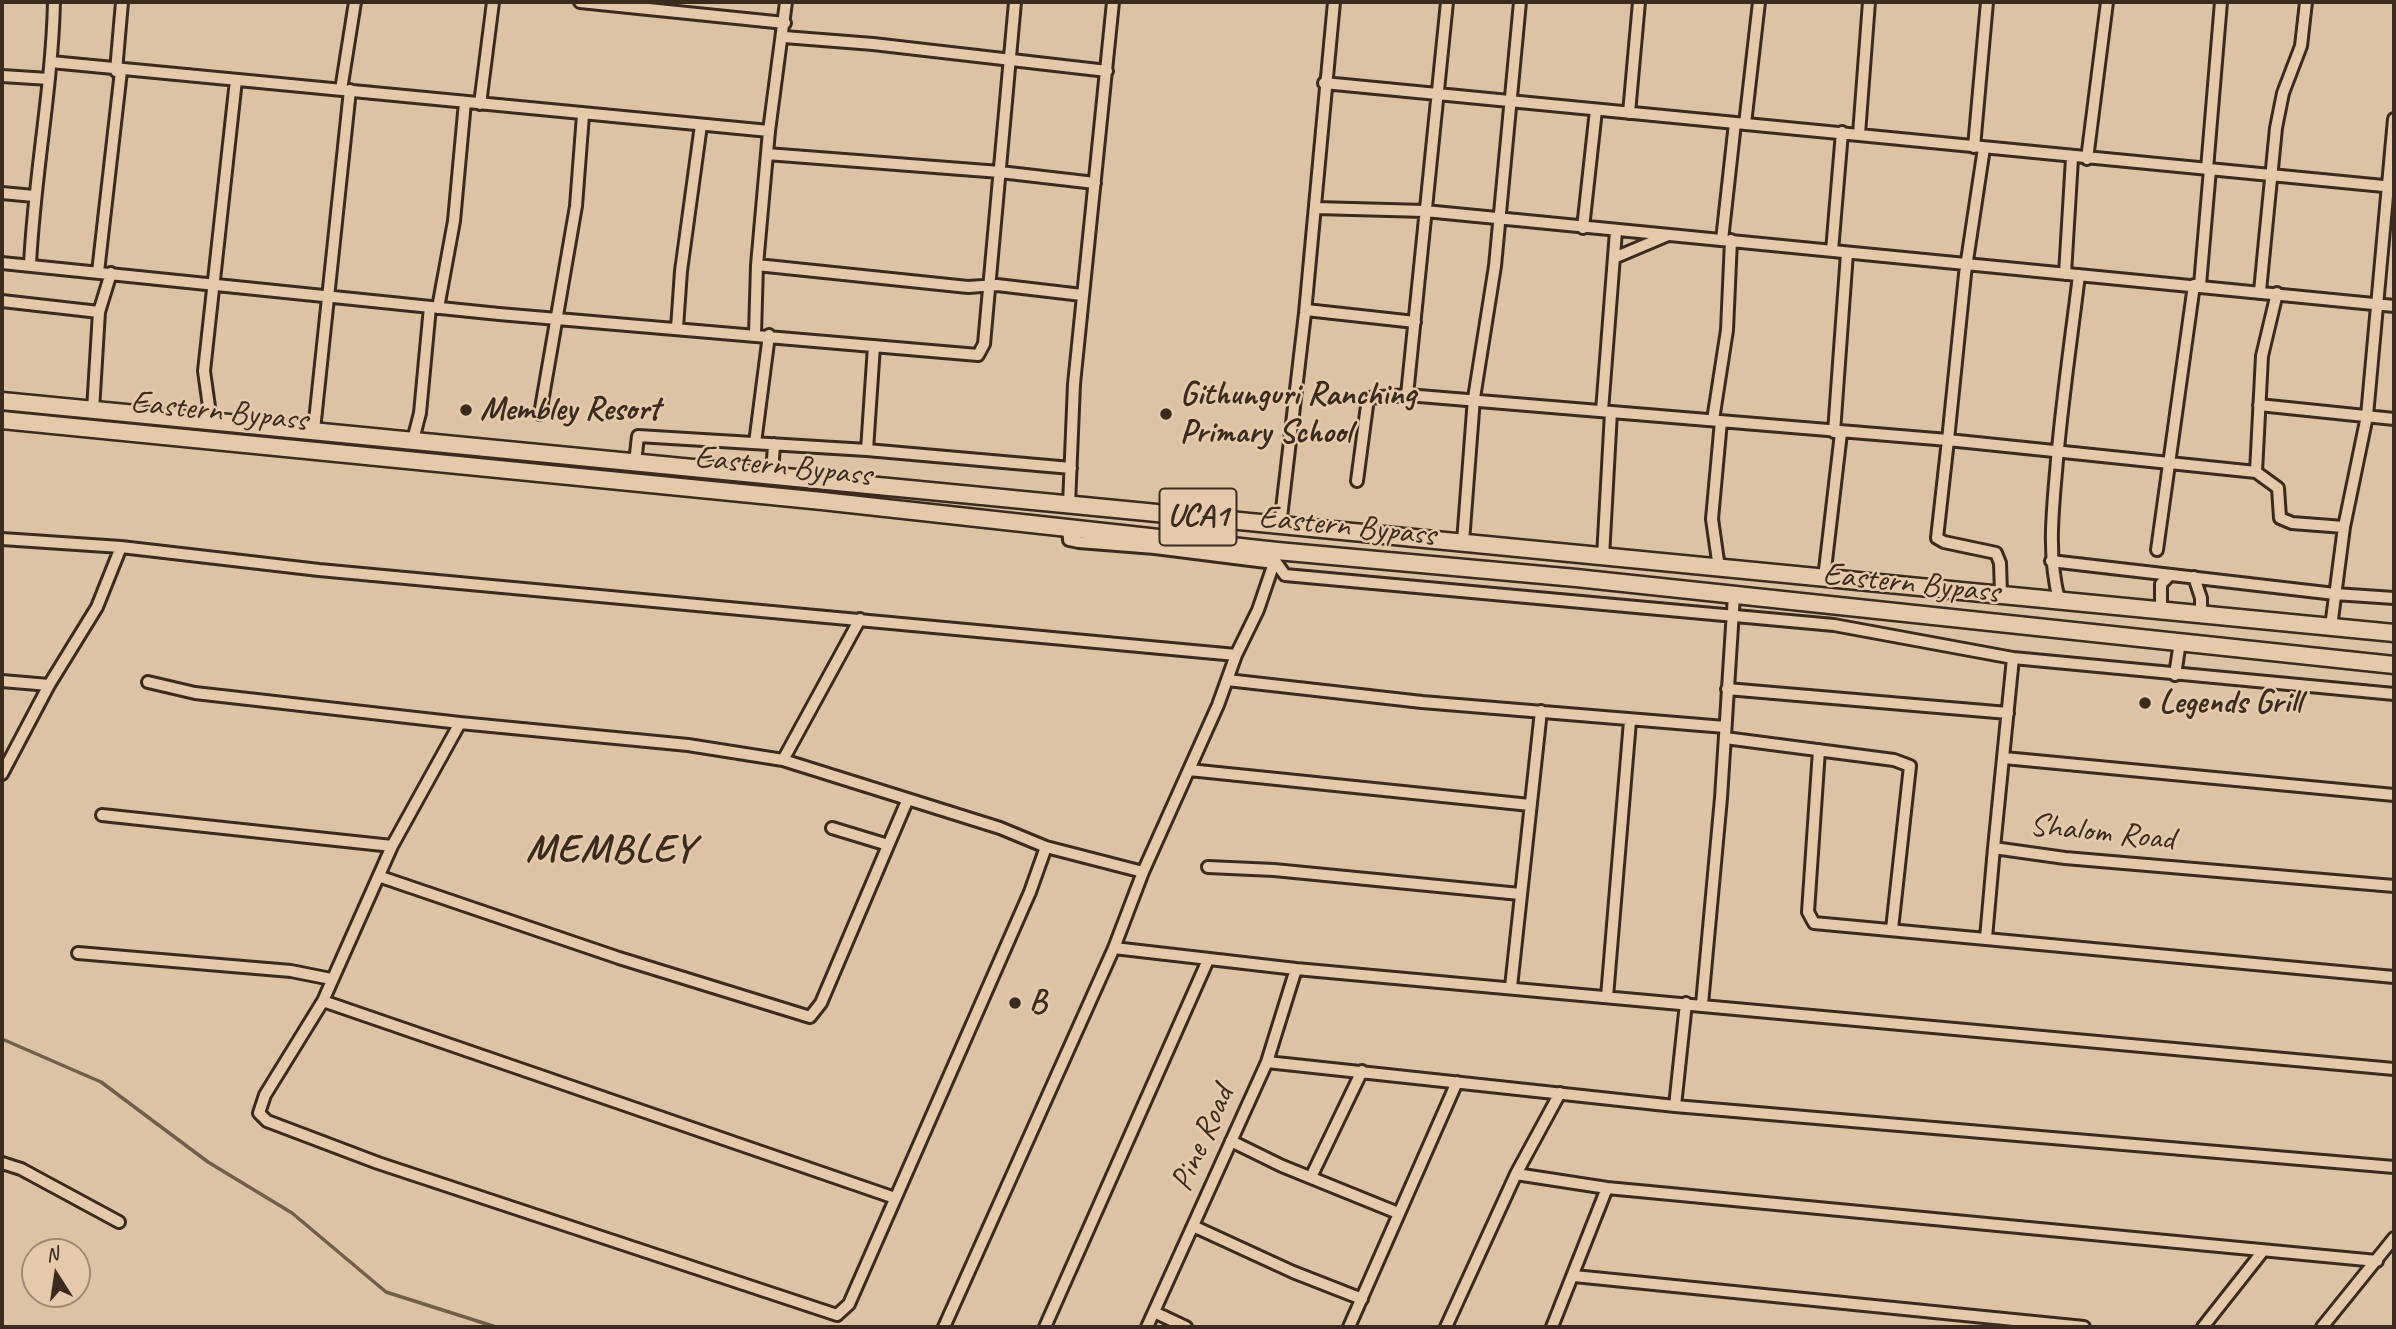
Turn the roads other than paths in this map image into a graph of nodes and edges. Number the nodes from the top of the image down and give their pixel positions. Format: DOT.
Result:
graph roads {
  1 [pos="54,2"];
  2 [pos="122,2"];
  3 [pos="355,2"];
  4 [pos="493,2"];
  5 [pos="580,2"];
  6 [pos="786,2"];
  7 [pos="1016,2"];
  8 [pos="1113,2"];
  9 [pos="1334,2"];
  10 [pos="1447,2"];
  11 [pos="1520,2"];
  12 [pos="1639,2"];
  13 [pos="1759,2"];
  14 [pos="1869,2"];
  15 [pos="1987,2"];
  16 [pos="2107,2"];
  17 [pos="2221,2"];
  18 [pos="2306,2"];
  19 [pos="785,23"];
  20 [pos="784,37"];
  21 [pos="51,62"];
  22 [pos="1012,62"];
  23 [pos="118,71"];
  24 [pos="1107,71"];
  25 [pos="2,76"];
  26 [pos="49,79"];
  27 [pos="236,80"];
  28 [pos="1324,83"];
  29 [pos="346,90"];
  30 [pos="1436,95"];
  31 [pos="465,103"];
  32 [pos="1509,103"];
  33 [pos="480,104"];
  34 [pos="1596,110"];
  35 [pos="1629,113"];
  36 [pos="583,115"];
  37 [pos="2394,119"];
  38 [pos="1740,123"];
  39 [pos="701,125"];
  40 [pos="769,131"];
  41 [pos="1843,132"];
  42 [pos="1858,134"];
  43 [pos="1979,148"];
  44 [pos="767,153"];
  45 [pos="2072,158"];
  46 [pos="2087,159"];
  47 [pos="2208,169"];
  48 [pos="1000,172"];
  49 [pos="2270,174"];
  50 [pos="1095,183"];
  51 [pos="2391,187"];
  52 [pos="2,193"];
  53 [pos="34,196"];
  54 [pos="1316,208"];
  55 [pos="1425,211"];
  56 [pos="1499,220"];
  57 [pos="1583,228"];
  58 [pos="1616,231"];
  59 [pos="1668,235"];
  60 [pos="1727,240"];
  61 [pos="1832,251"];
  62 [pos="1847,253"];
  63 [pos="1615,258"];
  64 [pos="2,263"];
  65 [pos="30,265"];
  66 [pos="757,265"];
  67 [pos="1967,265"];
  68 [pos="98,272"];
  69 [pos="111,273"];
  70 [pos="2065,274"];
  71 [pos="2079,275"];
  72 [pos="213,284"];
  73 [pos="2197,285"];
  74 [pos="988,287"];
  75 [pos="2260,291"];
  76 [pos="2277,293"];
  77 [pos="329,295"];
  78 [pos="1082,295"];
  79 [pos="2,301"];
  80 [pos="2376,304"];
  81 [pos="2394,306"];
  82 [pos="434,307"];
  83 [pos="1306,310"];
  84 [pos="99,312"];
  85 [pos="555,318"];
  86 [pos="1415,322"];
  87 [pos="677,328"];
  88 [pos="755,334"];
  89 [pos="769,335"];
  90 [pos="874,346"];
  91 [pos="1407,395"];
  92 [pos="1474,398"];
  93 [pos="2,401"];
  94 [pos="2259,405"];
  95 [pos="93,410"];
  96 [pos="1606,411"];
  97 [pos="540,414"];
  98 [pos="2367,416"];
  99 [pos="2394,419"];
  100 [pos="2,420"];
  101 [pos="1717,420"];
  102 [pos="211,421"];
  103 [pos="314,430"];
  104 [pos="1837,432"];
  105 [pos="413,440"];
  106 [pos="1948,440"];
  107 [pos="755,443"];
  108 [pos="774,444"];
  109 [pos="867,450"];
  110 [pos="2058,450"];
  111 [pos="635,463"];
  112 [pos="2169,464"];
  113 [pos="1071,468"];
  114 [pos="2256,472"];
  115 [pos="772,475"];
  116 [pos="1357,481"];
  117 [pos="1069,505"];
  118 [pos="1209,518"];
  119 [pos="1068,526"];
  120 [pos="1280,526"];
  121 [pos="2344,527"];
  122 [pos="2,539"];
  123 [pos="1463,542"];
  124 [pos="1205,543"];
  125 [pos="121,547"];
  126 [pos="2157,550"];
  127 [pos="1275,557"];
  128 [pos="1603,557"];
  129 [pos="2051,561"];
  130 [pos="1434,565"];
  131 [pos="1718,568"];
  132 [pos="2170,575"];
  133 [pos="1824,578"];
  134 [pos="2194,578"];
  135 [pos="1430,588"];
  136 [pos="2001,593"];
  137 [pos="2335,594"];
  138 [pos="1734,595"];
  139 [pos="2394,598"];
  140 [pos="2059,600"];
  141 [pos="2161,610"];
  142 [pos="2201,614"];
  143 [pos="1732,617"];
  144 [pos="860,619"];
  145 [pos="2331,627"];
  146 [pos="2394,633"];
  147 [pos="2180,642"];
  148 [pos="1236,655"];
  149 [pos="2013,658"];
  150 [pos="2394,665"];
  151 [pos="2175,675"];
  152 [pos="1227,680"];
  153 [pos="2,681"];
  154 [pos="148,682"];
  155 [pos="49,685"];
  156 [pos="1727,689"];
  157 [pos="2394,694"];
  158 [pos="1541,711"];
  159 [pos="2008,713"];
  160 [pos="1630,722"];
  161 [pos="460,723"];
  162 [pos="1725,733"];
  163 [pos="1819,750"];
  164 [pos="2004,758"];
  165 [pos="783,760"];
  166 [pos="1189,770"];
  167 [pos="2,774"];
  168 [pos="2394,795"];
  169 [pos="907,801"];
  170 [pos="1530,804"];
  171 [pos="102,815"];
  172 [pos="832,828"];
  173 [pos="888,845"];
  174 [pos="392,846"];
  175 [pos="1046,847"];
  176 [pos="1994,848"];
  177 [pos="1208,867"];
  178 [pos="1143,872"];
  179 [pos="381,877"];
  180 [pos="2394,886"];
  181 [pos="1520,894"];
  182 [pos="1892,929"];
  183 [pos="1986,938"];
  184 [pos="1114,947"];
  185 [pos="78,953"];
  186 [pos="1208,960"];
  187 [pos="1296,969"];
  188 [pos="2394,977"];
  189 [pos="331,979"];
  190 [pos="1511,987"];
  191 [pos="1607,997"];
  192 [pos="323,1001"];
  193 [pos="1686,1003"];
  194 [pos="1702,1004"];
  195 [pos="1267,1062"];
  196 [pos="2394,1069"];
  197 [pos="1362,1071"];
  198 [pos="1457,1082"];
  199 [pos="1560,1093"];
  200 [pos="1675,1106"];
  201 [pos="1231,1140"];
  202 [pos="2,1163"];
  203 [pos="2394,1167"];
  204 [pos="1516,1174"];
  205 [pos="1311,1177"];
  206 [pos="1606,1188"];
  207 [pos="895,1198"];
  208 [pos="1398,1213"];
  209 [pos="119,1222"];
  210 [pos="1193,1226"];
  211 [pos="2394,1238"];
  212 [pos="2263,1251"];
  213 [pos="2377,1261"];
  214 [pos="1574,1276"];
  215 [pos="1362,1299"];
  216 [pos="1153,1312"];
  217 [pos="944,1327"];
  218 [pos="1045,1327"];
  219 [pos="1147,1327"];
  220 [pos="1186,1327"];
  221 [pos="1349,1327"];
  222 [pos="1447,1327"];
  223 [pos="1552,1327"];
  224 [pos="2084,1327"];
  225 [pos="2203,1327"];
  226 [pos="2322,1327"];
  1 -- 21 [label="street"];
  2 -- 23 [label="street"];
  3 -- 29 [label="street"];
  4 -- 33 [label="street"];
  5 -- 19 [label="street"];
  6 -- 19 [label="street"];
  7 -- 22 [label="street"];
  8 -- 24 [label="street"];
  9 -- 28 [label="street"];
  10 -- 30 [label="street"];
  11 -- 32 [label="street"];
  12 -- 35 [label="street"];
  13 -- 38 [label="street"];
  14 -- 42 [label="street"];
  15 -- 43 [label="street"];
  16 -- 46 [label="street"];
  17 -- 47 [label="street"];
  18 -- 49 [label="street"];
  19 -- 20 [label="street"];
  20 -- 22 [label="street"];
  20 -- 40 [label="street"];
  21 -- 23 [label="street"];
  21 -- 26 [label="street"];
  22 -- 24 [label="street"];
  22 -- 48 [label="street"];
  23 -- 27 [label="street"];
  23 -- 68 [label="street"];
  24 -- 50 [label="street"];
  25 -- 26 [label="street"];
  26 -- 53 [label="street"];
  27 -- 29 [label="street"];
  27 -- 72 [label="street"];
  28 -- 30 [label="street"];
  28 -- 54 [label="street"];
  29 -- 31 [label="street"];
  29 -- 77 [label="street"];
  30 -- 32 [label="street"];
  30 -- 55 [label="street"];
  31 -- 33 [label="street"];
  31 -- 82 [label="street"];
  32 -- 34 [label="street"];
  32 -- 56 [label="street"];
  33 -- 36 [label="street"];
  34 -- 35 [label="street"];
  34 -- 57 [label="street"];
  35 -- 38 [label="street"];
  36 -- 39 [label="street"];
  36 -- 85 [label="street"];
  37 -- 51 [label="street"];
  38 -- 41 [label="street"];
  38 -- 60 [label="street"];
  39 -- 40 [label="street"];
  39 -- 87 [label="street"];
  40 -- 44 [label="street"];
  41 -- 42 [label="street"];
  41 -- 61 [label="street"];
  42 -- 43 [label="street"];
  43 -- 45 [label="street"];
  43 -- 67 [label="street"];
  44 -- 48 [label="street"];
  44 -- 66 [label="street"];
  45 -- 46 [label="street"];
  45 -- 70 [label="street"];
  46 -- 47 [label="street"];
  47 -- 49 [label="street"];
  47 -- 73 [label="street"];
  48 -- 50 [label="street"];
  48 -- 74 [label="street"];
  49 -- 51 [label="street"];
  49 -- 75 [label="street"];
  50 -- 78 [label="street"];
  51 -- 80 [label="street"];
  52 -- 53 [label="street"];
  53 -- 65 [label="street"];
  54 -- 55 [label="street"];
  54 -- 83 [label="street"];
  55 -- 56 [label="street"];
  55 -- 86 [label="street"];
  56 -- 57 [label="street"];
  56 -- 92 [label="street"];
  57 -- 58 [label="street"];
  58 -- 59 [label="street"];
  58 -- 63 [label="street"];
  59 -- 60 [label="street"];
  59 -- 63 [label="street"];
  60 -- 61 [label="street"];
  60 -- 101 [label="street"];
  61 -- 62 [label="street"];
  62 -- 67 [label="street"];
  62 -- 104 [label="street"];
  63 -- 96 [label="street"];
  64 -- 65 [label="street"];
  65 -- 68 [label="street"];
  66 -- 74 [label="street"];
  66 -- 88 [label="street"];
  67 -- 70 [label="street"];
  67 -- 106 [label="street"];
  68 -- 69 [label="street"];
  69 -- 72 [label="street"];
  69 -- 84 [label="street"];
  70 -- 71 [label="street"];
  71 -- 73 [label="street"];
  71 -- 110 [label="street"];
  72 -- 77 [label="street"];
  72 -- 102 [label="street"];
  73 -- 75 [label="street"];
  73 -- 112 [label="street"];
  74 -- 78 [label="street"];
  74 -- 90 [label="street"];
  75 -- 76 [label="street"];
  76 -- 80 [label="street"];
  76 -- 94 [label="street"];
  77 -- 82 [label="street"];
  77 -- 103 [label="street"];
  78 -- 113 [label="street"];
  79 -- 84 [label="street"];
  80 -- 81 [label="street"];
  80 -- 98 [label="street"];
  82 -- 85 [label="street"];
  82 -- 105 [label="street"];
  83 -- 86 [label="street"];
  83 -- 120 [label="street"];
  84 -- 95 [label="street"];
  85 -- 87 [label="street"];
  85 -- 97 [label="street"];
  86 -- 91 [label="street"];
  87 -- 88 [label="street"];
  88 -- 89 [label="street"];
  89 -- 90 [label="street"];
  89 -- 107 [label="street"];
  90 -- 109 [label="street"];
  91 -- 92 [label="street"];
  91 -- 116 [label="street"];
  92 -- 96 [label="street"];
  92 -- 123 [label="street"];
  93 -- 95 [label="main road, Eastern Bypass / UCA1"];
  94 -- 98 [label="street"];
  94 -- 114 [label="street"];
  95 -- 102 [label="main road, Eastern Bypass / UCA1"];
  96 -- 101 [label="street"];
  96 -- 128 [label="street"];
  98 -- 99 [label="street"];
  98 -- 121 [label="street"];
  100 -- 119 [label="main road, Eastern Bypass"];
  101 -- 104 [label="street"];
  101 -- 131 [label="street"];
  102 -- 103 [label="main road, Eastern Bypass / UCA1"];
  103 -- 105 [label="main road, Eastern Bypass / UCA1"];
  104 -- 106 [label="street"];
  104 -- 133 [label="street"];
  105 -- 111 [label="main road, Eastern Bypass / UCA1"];
  106 -- 110 [label="street"];
  106 -- 136 [label="street"];
  107 -- 108 [label="street"];
  107 -- 111 [label="street"];
  108 -- 109 [label="street"];
  108 -- 115 [label="street"];
  109 -- 113 [label="street"];
  110 -- 112 [label="street"];
  110 -- 129 [label="street"];
  111 -- 115 [label="main road, Eastern Bypass / UCA1"];
  112 -- 114 [label="street"];
  112 -- 126 [label="street"];
  113 -- 117 [label="street"];
  114 -- 121 [label="street"];
  115 -- 117 [label="main road, Eastern Bypass / UCA1"];
  117 -- 118 [label="main road, Eastern Bypass / UCA1"];
  118 -- 120 [label="main road, Eastern Bypass / UCA1"];
  118 -- 124 [label="main road"];
  119 -- 124 [label="main road, Eastern Bypass"];
  119 -- 127 [label="street"];
  120 -- 123 [label="main road, Eastern Bypass / UCA1"];
  121 -- 137 [label="street"];
  122 -- 125 [label="street"];
  123 -- 128 [label="main road, Eastern Bypass / UCA1"];
  124 -- 127 [label="main road, Eastern Bypass"];
  125 -- 144 [label="street"];
  125 -- 155 [label="street"];
  127 -- 130 [label="main road, Eastern Bypass"];
  127 -- 135 [label="street"];
  127 -- 148 [label="street"];
  128 -- 131 [label="main road, Eastern Bypass / UCA1"];
  129 -- 132 [label="street"];
  129 -- 140 [label="street"];
  130 -- 135 [label="street"];
  130 -- 138 [label="main road, Eastern Bypass"];
  131 -- 133 [label="main road, Eastern Bypass / UCA1"];
  132 -- 134 [label="street"];
  132 -- 141 [label="street"];
  133 -- 136 [label="main road, Eastern Bypass / UCA1"];
  134 -- 137 [label="street"];
  134 -- 142 [label="street"];
  135 -- 143 [label="street"];
  136 -- 140 [label="main road, Eastern Bypass / UCA1"];
  137 -- 139 [label="street"];
  137 -- 145 [label="street"];
  138 -- 143 [label="street"];
  138 -- 147 [label="main road, Eastern Bypass"];
  140 -- 141 [label="main road, Eastern Bypass / UCA1"];
  141 -- 142 [label="main road, Eastern Bypass / UCA1"];
  142 -- 145 [label="main road, Eastern Bypass / UCA1"];
  143 -- 149 [label="street"];
  143 -- 156 [label="street"];
  144 -- 148 [label="street"];
  144 -- 165 [label="street"];
  145 -- 146 [label="main road, Eastern Bypass / UCA1"];
  147 -- 150 [label="main road, Eastern Bypass"];
  147 -- 151 [label="street"];
  148 -- 152 [label="street"];
  149 -- 151 [label="street"];
  149 -- 159 [label="street, Shalom Road"];
  151 -- 157 [label="street"];
  152 -- 158 [label="street"];
  152 -- 166 [label="street"];
  153 -- 155 [label="street"];
  154 -- 161 [label="street"];
  155 -- 167 [label="street"];
  156 -- 159 [label="street"];
  156 -- 162 [label="street"];
  158 -- 160 [label="street"];
  158 -- 170 [label="street"];
  159 -- 164 [label="street, Shalom Road"];
  160 -- 162 [label="street"];
  160 -- 191 [label="street"];
  161 -- 165 [label="street"];
  161 -- 174 [label="street"];
  162 -- 163 [label="street"];
  162 -- 194 [label="street"];
  163 -- 182 [label="street"];
  163 -- 182 [label="street"];
  164 -- 168 [label="street"];
  164 -- 176 [label="street, Shalom Road"];
  165 -- 169 [label="street"];
  166 -- 170 [label="street"];
  166 -- 178 [label="street"];
  169 -- 173 [label="street"];
  169 -- 175 [label="street"];
  170 -- 181 [label="street"];
  171 -- 174 [label="street"];
  172 -- 173 [label="street"];
  173 -- 179 [label="street"];
  174 -- 179 [label="street"];
  175 -- 178 [label="street"];
  175 -- 207 [label="street"];
  176 -- 180 [label="street, Shalom Road"];
  176 -- 183 [label="street"];
  177 -- 181 [label="street"];
  178 -- 184 [label="street"];
  179 -- 189 [label="street"];
  181 -- 190 [label="street"];
  182 -- 183 [label="street"];
  183 -- 188 [label="street"];
  184 -- 186 [label="street"];
  184 -- 217 [label="street"];
  185 -- 189 [label="street"];
  186 -- 187 [label="street"];
  186 -- 218 [label="street"];
  187 -- 190 [label="street"];
  187 -- 195 [label="street, Pine Road"];
  189 -- 192 [label="street"];
  190 -- 191 [label="street"];
  191 -- 193 [label="street"];
  192 -- 207 [label="street"];
  192 -- 207 [label="street"];
  193 -- 194 [label="street"];
  193 -- 200 [label="street"];
  194 -- 196 [label="street"];
  195 -- 197 [label="street"];
  195 -- 201 [label="street, Pine Road"];
  197 -- 198 [label="street"];
  197 -- 205 [label="street"];
  198 -- 199 [label="street"];
  198 -- 208 [label="street"];
  199 -- 200 [label="street"];
  199 -- 204 [label="street"];
  200 -- 203 [label="street"];
  201 -- 205 [label="street"];
  201 -- 210 [label="street, Pine Road"];
  202 -- 209 [label="street"];
  204 -- 206 [label="street"];
  204 -- 222 [label="street"];
  205 -- 208 [label="street"];
  206 -- 212 [label="street"];
  206 -- 214 [label="street"];
  208 -- 215 [label="street"];
  210 -- 215 [label="street"];
  210 -- 216 [label="street, Pine Road"];
  211 -- 213 [label="street"];
  212 -- 213 [label="street"];
  212 -- 225 [label="street"];
  213 -- 226 [label="street"];
  214 -- 223 [label="street"];
  214 -- 224 [label="street"];
  215 -- 221 [label="street"];
  216 -- 219 [label="street, Pine Road"];
  216 -- 220 [label="street"];
}
